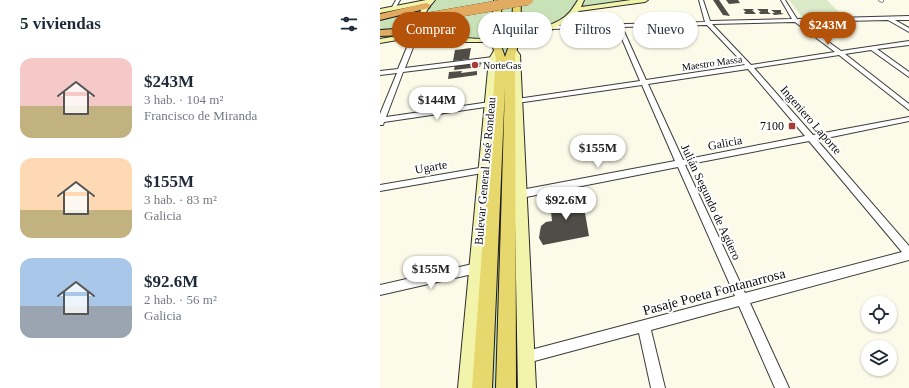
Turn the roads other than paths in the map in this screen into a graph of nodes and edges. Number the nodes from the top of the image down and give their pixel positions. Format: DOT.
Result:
graph roads {
  1 [pos="398,0"];
  2 [pos="498,0"];
  3 [pos="512,0"];
  4 [pos="516,0"];
  5 [pos="528,0"];
  6 [pos="582,0"];
  7 [pos="645,0"];
  8 [pos="701,0"];
  9 [pos="783,0"];
  10 [pos="429,2"];
  11 [pos="393,8"];
  12 [pos="578,9"];
  13 [pos="380,12"];
  14 [pos="424,12"];
  15 [pos="446,12"];
  16 [pos="452,12"];
  17 [pos="516,12"];
  18 [pos="890,18"];
  19 [pos="909,18"];
  20 [pos="796,21"];
  21 [pos="392,22"];
  22 [pos="708,23"];
  23 [pos="380,25"];
  24 [pos="625,25"];
  25 [pos="552,26"];
  26 [pos="909,30"];
  27 [pos="392,32"];
  28 [pos="380,33"];
  29 [pos="392,39"];
  30 [pos="625,39"];
  31 [pos="380,41"];
  32 [pos="470,41"];
  33 [pos="906,44"];
  34 [pos="410,48"];
  35 [pos="502,48"];
  36 [pos="502,48"];
  37 [pos="873,49"];
  38 [pos="909,49"];
  39 [pos="499,50"];
  40 [pos="841,54"];
  41 [pos="750,67"];
  42 [pos="401,70"];
  43 [pos="380,73"];
  44 [pos="909,75"];
  45 [pos="644,83"];
  46 [pos="517,101"];
  47 [pos="490,104"];
  48 [pos="909,108"];
  49 [pos="909,119"];
  50 [pos="380,121"];
  51 [pos="811,138"];
  52 [pos="679,164"];
  53 [pos="485,170"];
  54 [pos="380,188"];
  55 [pos="521,194"];
  56 [pos="909,254"];
  57 [pos="477,268"];
  58 [pos="380,290"];
  59 [pos="743,300"];
  60 [pos="644,326"];
  61 [pos="485,340"];
  62 [pos="527,357"];
  63 [pos="467,388"];
  64 [pos="474,388"];
  65 [pos="482,388"];
  66 [pos="506,388"];
  67 [pos="527,388"];
  68 [pos="658,388"];
  69 [pos="782,388"];
  1 -- 11 [label="street"];
  2 -- 39 [label="main road, Bulevar General José Rondeau"];
  3 -- 15 [label="highway, bridge"];
  4 -- 17 [label="main road, Bulevar General José Rondeau"];
  5 -- 16 [label="highway, bridge"];
  6 -- 12 [label="main road"];
  7 -- 12 [label="main road"];
  8 -- 22 [label="street, Ingeniero Laporte"];
  9 -- 20 [label="street"];
  10 -- 11 [label="main road"];
  10 -- 13 [label="highway"];
  10 -- 14 [label="main road"];
  11 -- 13 [label="main road"];
  12 -- 25 [label="main road"];
  18 -- 19 [label="street"];
  18 -- 20 [label="street"];
  18 -- 26 [label="street"];
  20 -- 22 [label="street"];
  20 -- 40 [label="street"];
  21 -- 23 [label="highway"];
  22 -- 24 [label="street"];
  22 -- 41 [label="street, Ingeniero Laporte"];
  27 -- 28 [label="highway"];
  29 -- 31 [label="main road"];
  30 -- 45 [label="street, Julián Segundo de Agüero"];
  32 -- 39 [label="main road"];
  33 -- 37 [label="street, Maestro Massa"];
  33 -- 38 [label="street"];
  34 -- 42 [label="street"];
  35 -- 39 [label="main road, Bulevar General José Rondeau"];
  36 -- 39 [label="main road"];
  37 -- 40 [label="street, Maestro Massa"];
  37 -- 44 [label="street"];
  39 -- 42 [label="street"];
  39 -- 46 [label="main road, Bulevar General José Rondeau"];
  39 -- 47 [label="main road, Bulevar General José Rondeau"];
  39 -- 61 [label="main road, Bulevar General José Rondeau"];
  39 -- 66 [label="main road, Bulevar General José Rondeau"];
  40 -- 41 [label="street, Maestro Massa"];
  40 -- 48 [label="street"];
  41 -- 45 [label="street, Maestro Massa"];
  41 -- 51 [label="street, Ingeniero Laporte"];
  42 -- 43 [label="street"];
  42 -- 50 [label="street"];
  45 -- 46 [label="street, Maestro Massa"];
  45 -- 52 [label="street, Julián Segundo de Agüero"];
  46 -- 55 [label="main road, Bulevar General José Rondeau"];
  47 -- 50 [label="street"];
  47 -- 53 [label="main road, Bulevar General José Rondeau"];
  49 -- 51 [label="street, Galicia"];
  51 -- 52 [label="street, Galicia"];
  51 -- 56 [label="street, Ingeniero Laporte"];
  52 -- 55 [label="street, Galicia"];
  52 -- 59 [label="street, Julián Segundo de Agüero"];
  53 -- 54 [label="street, Ugarte"];
  53 -- 57 [label="main road, Bulevar General José Rondeau"];
  55 -- 62 [label="main road, Bulevar General José Rondeau"];
  56 -- 59 [label="street, Pasaje Poeta Fontanarrosa"];
  57 -- 58 [label="street"];
  57 -- 63 [label="main road, Bulevar General José Rondeau"];
  59 -- 60 [label="street, Pasaje Poeta Fontanarrosa"];
  59 -- 69 [label="street, Julián Segundo de Agüero"];
  60 -- 62 [label="street, Pasaje Poeta Fontanarrosa"];
  60 -- 68 [label="street"];
  61 -- 64 [label="main road"];
  61 -- 65 [label="main road, Bulevar General José Rondeau"];
  62 -- 67 [label="main road, Bulevar General José Rondeau"];
}
